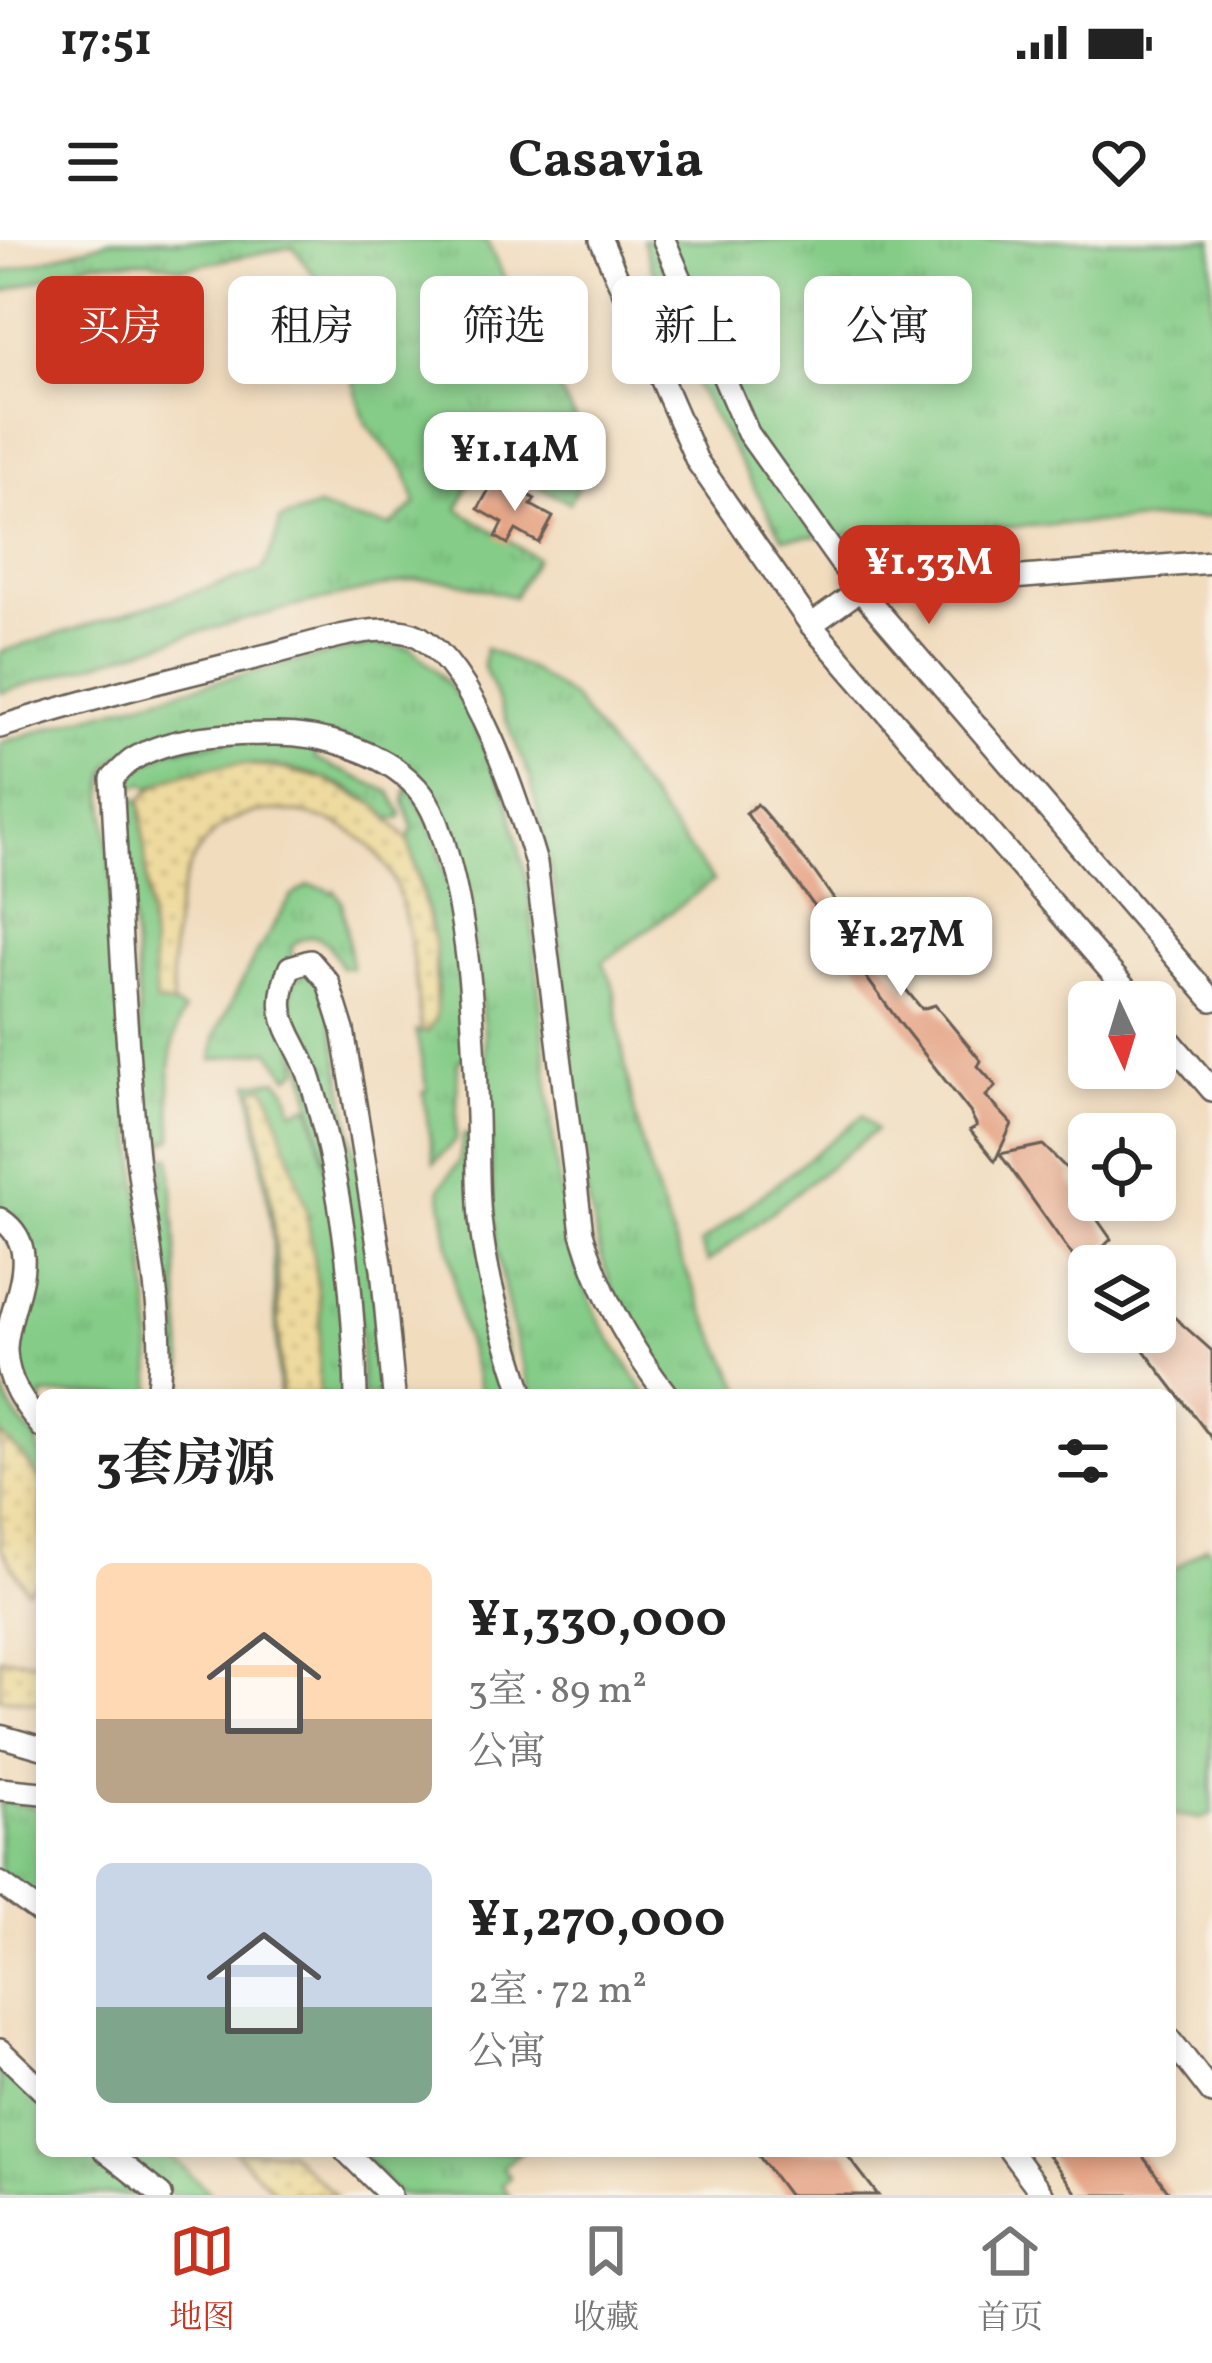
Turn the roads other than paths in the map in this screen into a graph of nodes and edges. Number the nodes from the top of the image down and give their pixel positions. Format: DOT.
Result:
graph roads {
  1 [pos="601,240"];
  2 [pos="664,240"];
  3 [pos="1212,562"];
  4 [pos="860,590"];
  5 [pos="811,625"];
  6 [pos="0,727"];
  7 [pos="1118,981"];
  8 [pos="1212,1000"];
  9 [pos="1176,1048"];
  10 [pos="1212,1090"];
  11 [pos="0,1220"];
  12 [pos="158,1389"];
  13 [pos="356,1389"];
  14 [pos="393,1389"];
  15 [pos="521,1389"];
  16 [pos="663,1389"];
  17 [pos="36,1419"];
  18 [pos="0,1736"];
  19 [pos="36,1746"];
  20 [pos="0,1789"];
  21 [pos="36,1792"];
  22 [pos="0,1883"];
  23 [pos="36,1910"];
  24 [pos="1176,2046"];
  25 [pos="0,2050"];
  26 [pos="36,2084"];
  27 [pos="1212,2092"];
  28 [pos="113,2157"];
  29 [pos="352,2157"];
  30 [pos="1014,2157"];
  31 [pos="161,2195"];
  32 [pos="390,2195"];
  33 [pos="1042,2195"];
  1 -- 5 [label="street"];
  2 -- 4 [label="street"];
  3 -- 4 [label="street"];
  4 -- 5 [label="street"];
  4 -- 8 [label="street"];
  5 -- 7 [label="street"];
  6 -- 16 [label="street"];
  9 -- 10 [label="street"];
  11 -- 17 [label="street"];
  12 -- 15 [label="street"];
  13 -- 14 [label="street"];
  18 -- 19 [label="street"];
  20 -- 21 [label="street"];
  22 -- 23 [label="street"];
  24 -- 27 [label="street"];
  25 -- 26 [label="street"];
  28 -- 31 [label="street"];
  29 -- 32 [label="street"];
  30 -- 33 [label="street"];
}
